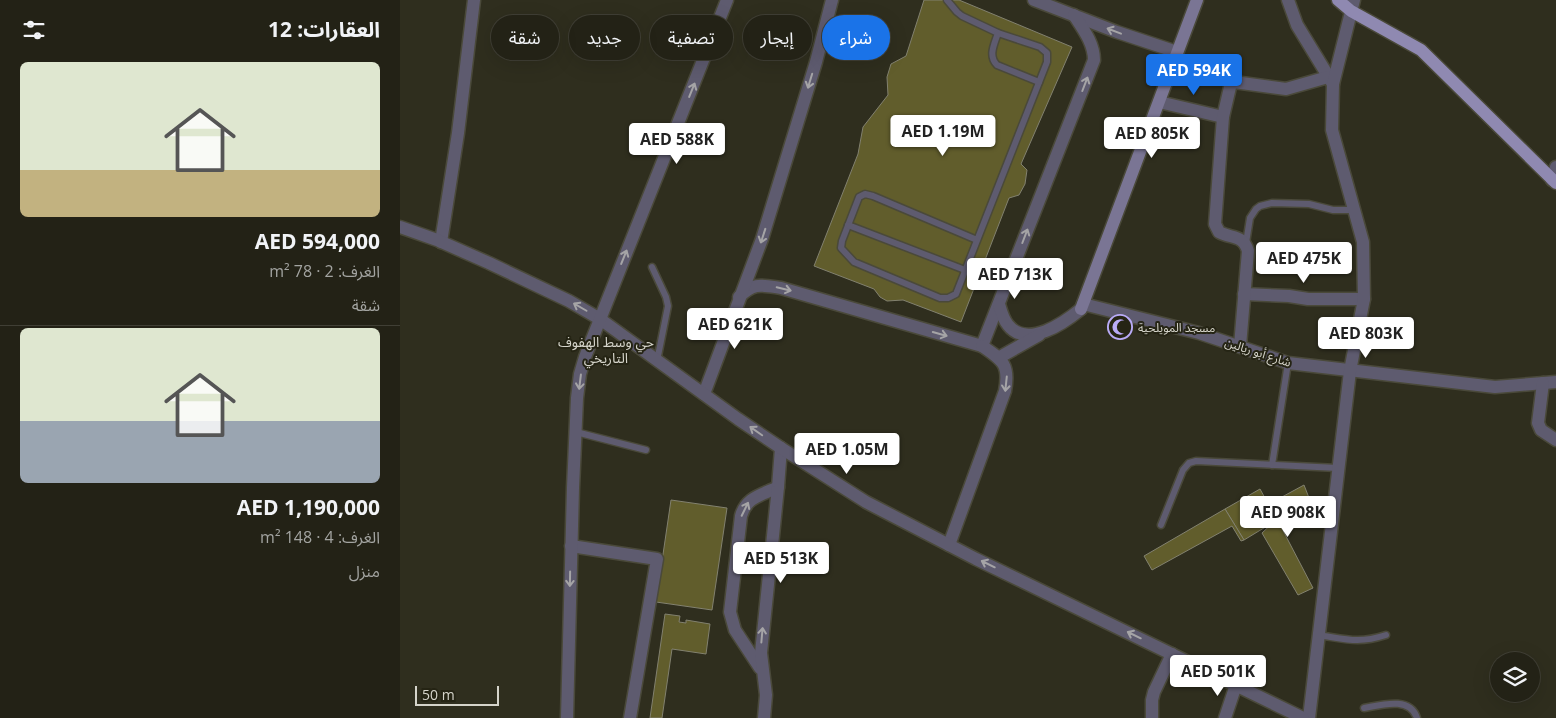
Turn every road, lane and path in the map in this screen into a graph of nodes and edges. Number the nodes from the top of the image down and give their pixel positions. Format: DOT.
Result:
graph roads {
  1 [pos="474,0"];
  2 [pos="727,0"];
  3 [pos="832,0"];
  4 [pos="947,0"];
  5 [pos="1034,0"];
  6 [pos="1197,0"];
  7 [pos="1288,0"];
  8 [pos="1338,0"];
  9 [pos="1353,6"];
  10 [pos="1074,15"];
  11 [pos="998,33"];
  12 [pos="1178,52"];
  13 [pos="1330,81"];
  14 [pos="1039,82"];
  15 [pos="1159,102"];
  16 [pos="1223,117"];
  17 [pos="1556,167"];
  18 [pos="1554,181"];
  19 [pos="1354,210"];
  20 [pos="848,225"];
  21 [pos="400,227"];
  22 [pos="977,240"];
  23 [pos="441,242"];
  24 [pos="1246,243"];
  25 [pos="652,267"];
  26 [pos="965,270"];
  27 [pos="1244,294"];
  28 [pos="739,297"];
  29 [pos="1364,298"];
  30 [pos="999,304"];
  31 [pos="1082,306"];
  32 [pos="600,319"];
  33 [pos="1041,333"];
  34 [pos="982,346"];
  35 [pos="1240,346"];
  36 [pos="1000,357"];
  37 [pos="657,362"];
  38 [pos="1288,363"];
  39 [pos="1350,371"];
  40 [pos="1556,382"];
  41 [pos="1543,383"];
  42 [pos="704,394"];
  43 [pos="576,432"];
  44 [pos="1556,440"];
  45 [pos="780,448"];
  46 [pos="646,450"];
  47 [pos="1272,464"];
  48 [pos="1338,468"];
  49 [pos="778,487"];
  50 [pos="1161,525"];
  51 [pos="949,545"];
  52 [pos="571,546"];
  53 [pos="1318,635"];
  54 [pos="1386,635"];
  55 [pos="1172,654"];
  56 [pos="762,670"];
  57 [pos="1236,685"];
  58 [pos="1364,708"];
  59 [pos="567,718"];
  60 [pos="630,718"];
  61 [pos="764,718"];
  62 [pos="1152,718"];
  63 [pos="1225,718"];
  64 [pos="1303,718"];
  65 [pos="1310,718"];
  66 [pos="1417,718"];
  1 -- 23 [label="street"];
  32 -- 2 [label="street, one-way"];
  3 -- 28 [label="street, one-way"];
  4 -- 11 [label="lane"];
  5 -- 10 [label="street"];
  6 -- 12 [label="main road"];
  7 -- 13 [label="street"];
  8 -- 9 [label="main road"];
  9 -- 13 [label="street"];
  9 -- 18 [label="main road"];
  12 -- 10 [label="street, one-way"];
  30 -- 10 [label="street, one-way"];
  11 -- 14 [label="lane"];
  11 -- 14 [label="lane"];
  12 -- 15 [label="main road"];
  13 -- 16 [label="street"];
  13 -- 19 [label="street"];
  14 -- 22 [label="lane"];
  15 -- 16 [label="street"];
  15 -- 31 [label="main road"];
  16 -- 24 [label="street"];
  17 -- 18 [label="street"];
  19 -- 24 [label="lane"];
  19 -- 29 [label="street"];
  20 -- 22 [label="lane"];
  20 -- 26 [label="lane"];
  20 -- 26 [label="lane"];
  21 -- 23 [label="street"];
  22 -- 26 [label="lane"];
  32 -- 23 [label="street, one-way"];
  24 -- 27 [label="street"];
  25 -- 37 [label="lane"];
  27 -- 29 [label="street"];
  27 -- 35 [label="street"];
  28 -- 34 [label="street, one-way"];
  28 -- 42 [label="street"];
  29 -- 39 [label="street"];
  30 -- 33 [label="street"];
  30 -- 34 [label="street"];
  31 -- 33 [label="street"];
  31 -- 35 [label="street, شارع أبو ريالين"];
  32 -- 37 [label="street"];
  32 -- 43 [label="street, one-way"];
  33 -- 36 [label="street"];
  34 -- 36 [label="street"];
  35 -- 38 [label="street, شارع أبو ريالين"];
  36 -- 51 [label="street, one-way"];
  37 -- 42 [label="street"];
  38 -- 39 [label="street, شارع أبو ريالين"];
  38 -- 47 [label="lane"];
  39 -- 41 [label="street, شارع أبو ريالين"];
  39 -- 48 [label="street"];
  40 -- 41 [label="street, شارع أبو ريالين"];
  41 -- 44 [label="street"];
  45 -- 42 [label="street, one-way"];
  43 -- 46 [label="lane"];
  43 -- 52 [label="street"];
  45 -- 49 [label="street"];
  45 -- 51 [label="street"];
  47 -- 48 [label="lane"];
  47 -- 50 [label="lane"];
  48 -- 53 [label="street"];
  56 -- 49 [label="street, one-way"];
  56 -- 49 [label="street, one-way"];
  55 -- 51 [label="street, one-way"];
  52 -- 59 [label="street, one-way"];
  52 -- 60 [label="street"];
  53 -- 54 [label="lane"];
  53 -- 65 [label="street"];
  55 -- 57 [label="street"];
  55 -- 62 [label="street"];
  56 -- 61 [label="street"];
  57 -- 63 [label="street"];
  57 -- 64 [label="street"];
  58 -- 66 [label="lane"];
}
